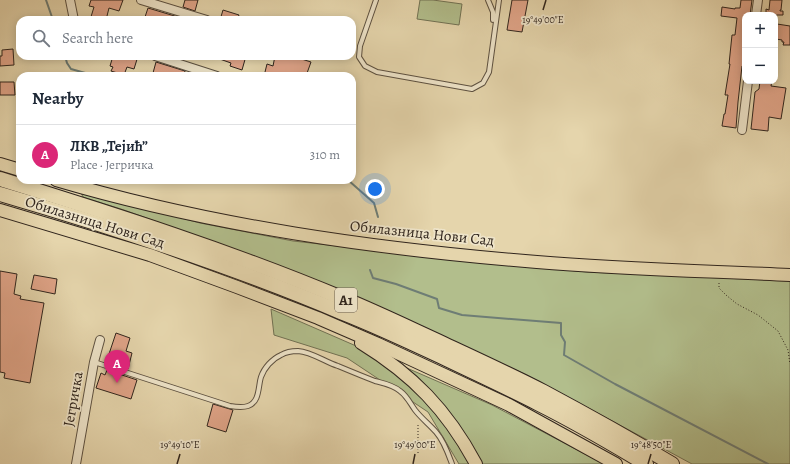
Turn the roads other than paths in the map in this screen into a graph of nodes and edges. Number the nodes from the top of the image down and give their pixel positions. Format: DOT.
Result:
graph roads {
  1 [pos="70,0"];
  2 [pos="141,0"];
  3 [pos="376,0"];
  4 [pos="488,0"];
  5 [pos="499,0"];
  6 [pos="758,0"];
  7 [pos="756,12"];
  8 [pos="73,16"];
  9 [pos="194,16"];
  10 [pos="494,34"];
  11 [pos="167,60"];
  12 [pos="205,72"];
  13 [pos="748,84"];
  14 [pos="742,130"];
  15 [pos="0,164"];
  16 [pos="16,169"];
  17 [pos="0,179"];
  18 [pos="69,184"];
  19 [pos="0,194"];
  20 [pos="0,210"];
  21 [pos="790,275"];
  22 [pos="318,318"];
  23 [pos="100,340"];
  24 [pos="94,362"];
  25 [pos="76,464"];
  26 [pos="452,464"];
  27 [pos="476,464"];
  28 [pos="616,464"];
  29 [pos="646,464"];
  30 [pos="672,464"];
  1 -- 8 [label="street"];
  2 -- 9 [label="street"];
  3 -- 10 [label="lane"];
  4 -- 10 [label="lane"];
  5 -- 10 [label="lane"];
  6 -- 7 [label="street"];
  11 -- 12 [label="street"];
  13 -- 14 [label="street"];
  15 -- 16 [label="main road"];
  17 -- 30 [label="highway, A1"];
  18 -- 21 [label="main road, Обилазница Нови Сад"];
  19 -- 29 [label="highway, A1"];
  20 -- 22 [label="main road, Обилазница Нови Сад"];
  22 -- 27 [label="main road"];
  22 -- 28 [label="main road, Обилазница Нови Сад"];
  23 -- 24 [label="street, Јегричка"];
  24 -- 25 [label="street, Јегричка"];
  24 -- 26 [label="lane"];
}
